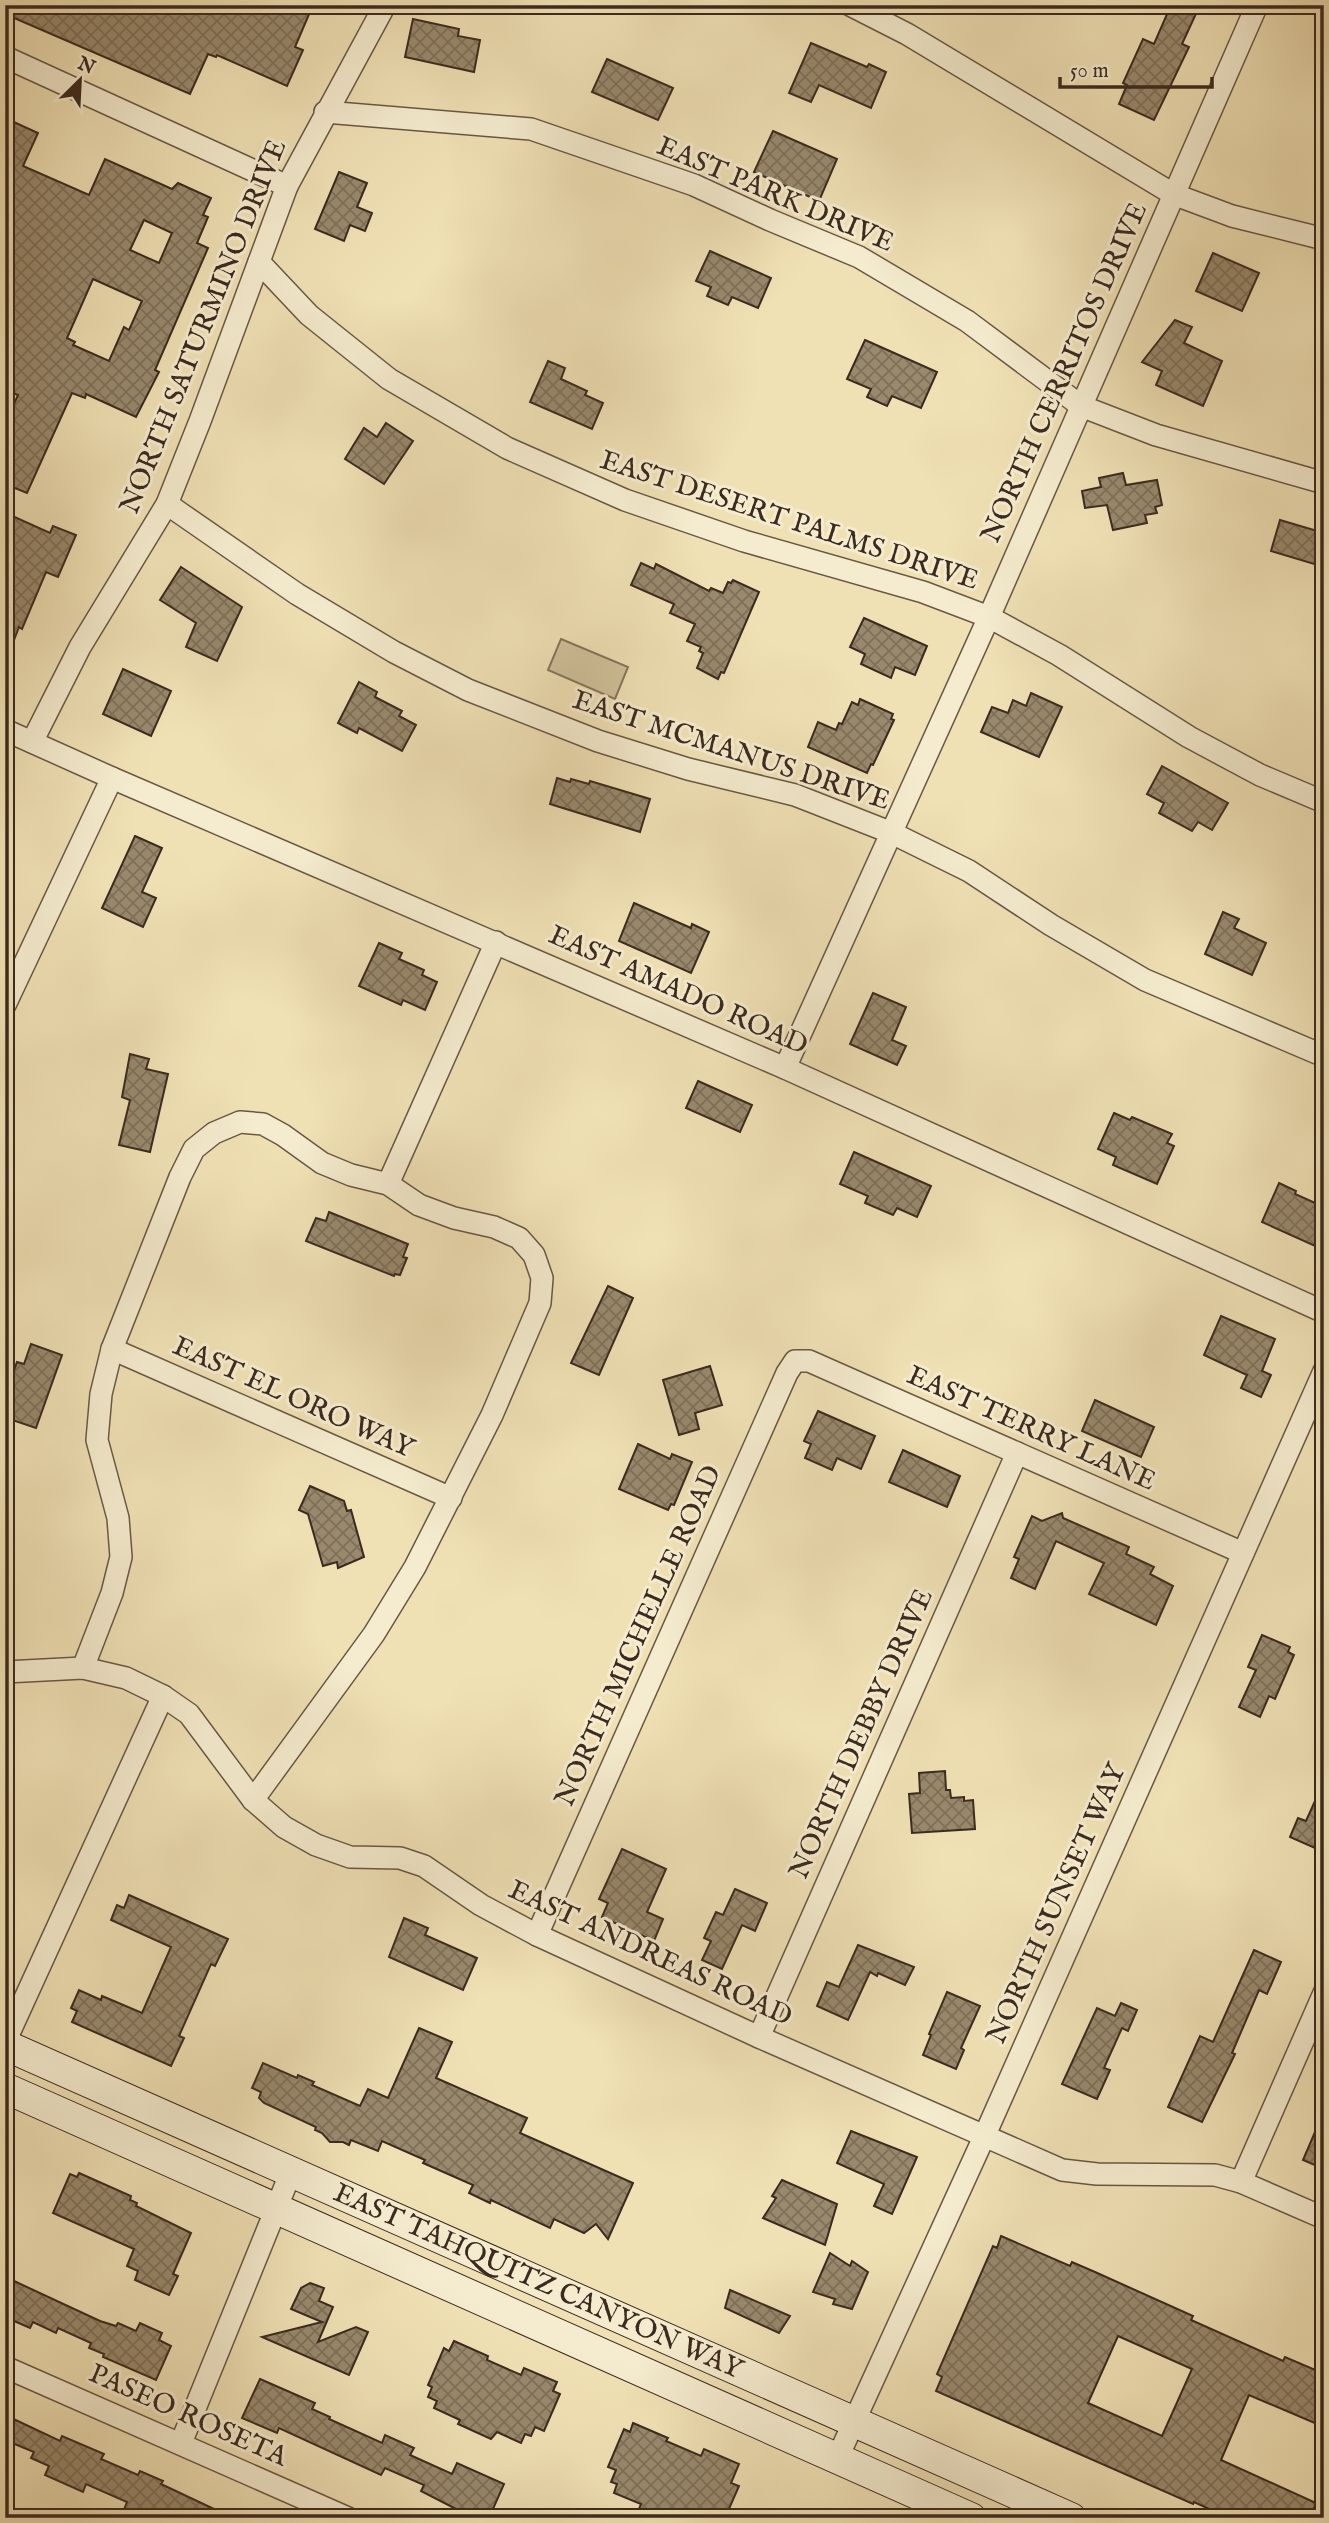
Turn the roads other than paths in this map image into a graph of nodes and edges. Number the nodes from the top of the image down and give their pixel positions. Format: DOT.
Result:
graph roads {
  1 [pos="385,5"];
  2 [pos="850,5"];
  3 [pos="1257,5"];
  4 [pos="5,57"];
  5 [pos="326,111"];
  6 [pos="287,186"];
  7 [pos="1173,194"];
  8 [pos="1324,239"];
  9 [pos="259,262"];
  10 [pos="1081,406"];
  11 [pos="1324,484"];
  12 [pos="167,504"];
  13 [pos="989,617"];
  14 [pos="5,730"];
  15 [pos="32,742"];
  16 [pos="112,778"];
  17 [pos="1324,802"];
  18 [pos="892,832"];
  19 [pos="496,942"];
  20 [pos="5,1005"];
  21 [pos="1324,1056"];
  22 [pos="785,1068"];
  23 [pos="388,1184"];
  24 [pos="1324,1312"];
  25 [pos="112,1349"];
  26 [pos="795,1361"];
  27 [pos="1324,1371"];
  28 [pos="1017,1453"];
  29 [pos="451,1498"];
  30 [pos="1243,1553"];
  31 [pos="83,1668"];
  32 [pos="5,1672"];
  33 [pos="163,1696"];
  34 [pos="253,1800"];
  35 [pos="537,1935"];
  36 [pos="1324,1993"];
  37 [pos="759,2038"];
  38 [pos="5,2044"];
  39 [pos="5,2088"];
  40 [pos="984,2137"];
  41 [pos="290,2172"];
  42 [pos="1241,2182"];
  43 [pos="275,2208"];
  44 [pos="1324,2218"];
  45 [pos="5,2367"];
  46 [pos="854,2422"];
  47 [pos="181,2443"];
  48 [pos="837,2459"];
  49 [pos="348,2518"];
  50 [pos="971,2518"];
  51 [pos="1071,2518"];
  1 -- 5 [label="street, NORTH SATURMINO DRIVE"];
  2 -- 7 [label="street"];
  3 -- 7 [label="street, NORTH CERRITOS DRIVE"];
  4 -- 6 [label="street"];
  5 -- 6 [label="street, NORTH SATURMINO DRIVE"];
  5 -- 10 [label="street, EAST PARK DRIVE"];
  6 -- 9 [label="street, NORTH SATURMINO DRIVE"];
  7 -- 8 [label="street"];
  7 -- 10 [label="street, NORTH CERRITOS DRIVE"];
  9 -- 12 [label="street, NORTH SATURMINO DRIVE"];
  9 -- 13 [label="street, EAST DESERT PALMS DRIVE"];
  10 -- 11 [label="street, EAST PARK DRIVE"];
  10 -- 13 [label="street, NORTH CERRITOS DRIVE"];
  12 -- 15 [label="street, NORTH SATURMINO DRIVE"];
  12 -- 18 [label="street, EAST MCMANUS DRIVE"];
  13 -- 17 [label="street, EAST DESERT PALMS DRIVE"];
  13 -- 18 [label="street, NORTH CERRITOS DRIVE"];
  14 -- 15 [label="street, EAST AMADO ROAD"];
  15 -- 16 [label="street, EAST AMADO ROAD"];
  16 -- 19 [label="street, EAST AMADO ROAD"];
  16 -- 20 [label="street"];
  18 -- 21 [label="street, EAST MCMANUS DRIVE"];
  18 -- 22 [label="street, NORTH CERRITOS DRIVE"];
  19 -- 22 [label="street, EAST AMADO ROAD"];
  19 -- 23 [label="street"];
  22 -- 24 [label="street, EAST AMADO ROAD"];
  23 -- 25 [label="street"];
  23 -- 29 [label="street"];
  25 -- 29 [label="street, EAST EL ORO WAY"];
  25 -- 31 [label="street"];
  26 -- 28 [label="street, EAST TERRY LANE"];
  26 -- 35 [label="street, NORTH MICHELLE ROAD"];
  27 -- 30 [label="street, NORTH SUNSET WAY"];
  28 -- 30 [label="street, EAST TERRY LANE"];
  28 -- 37 [label="street, NORTH DEBBY DRIVE"];
  29 -- 34 [label="street"];
  30 -- 40 [label="street, NORTH SUNSET WAY"];
  31 -- 32 [label="street, EAST ANDREAS ROAD"];
  31 -- 33 [label="street, EAST ANDREAS ROAD"];
  33 -- 34 [label="street, EAST ANDREAS ROAD"];
  33 -- 38 [label="street"];
  34 -- 35 [label="street, EAST ANDREAS ROAD"];
  35 -- 37 [label="street, EAST ANDREAS ROAD"];
  36 -- 42 [label="street"];
  37 -- 40 [label="street, EAST ANDREAS ROAD"];
  38 -- 41 [label="main road, EAST TAHQUITZ CANYON WAY"];
  39 -- 43 [label="main road, EAST TAHQUITZ CANYON WAY"];
  40 -- 42 [label="street, EAST ANDREAS ROAD"];
  40 -- 46 [label="street, NORTH SUNSET WAY"];
  41 -- 43 [label="street"];
  41 -- 46 [label="main road, EAST TAHQUITZ CANYON WAY"];
  42 -- 44 [label="street, EAST ANDREAS ROAD"];
  43 -- 47 [label="street"];
  43 -- 48 [label="main road, EAST TAHQUITZ CANYON WAY"];
  45 -- 47 [label="street, PASEO ROSETA"];
  46 -- 48 [label="street, NORTH SUNSET WAY"];
  46 -- 51 [label="main road, EAST TAHQUITZ CANYON WAY"];
  47 -- 49 [label="street, PASEO ROSETA"];
  48 -- 50 [label="main road, EAST TAHQUITZ CANYON WAY"];
}
